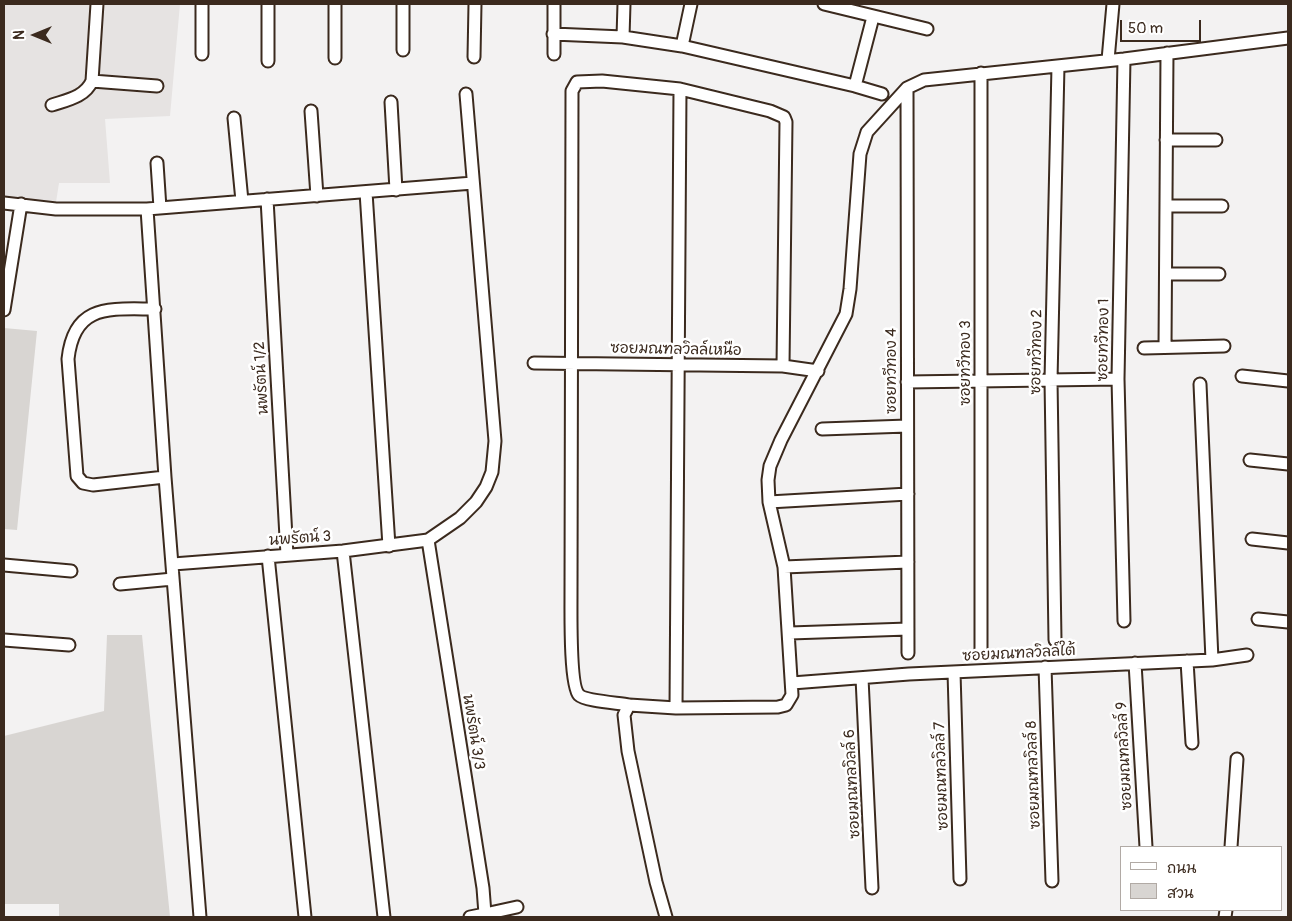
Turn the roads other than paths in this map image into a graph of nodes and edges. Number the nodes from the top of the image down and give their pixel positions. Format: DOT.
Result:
graph roads {
  1 [pos="97,4"];
  2 [pos="202,4"];
  3 [pos="268,4"];
  4 [pos="335,4"];
  5 [pos="403,4"];
  6 [pos="475,4"];
  7 [pos="554,4"];
  8 [pos="624,4"];
  9 [pos="691,4"];
  10 [pos="824,4"];
  11 [pos="1113,4"];
  12 [pos="873,17"];
  13 [pos="927,29"];
  14 [pos="553,34"];
  15 [pos="624,37"];
  16 [pos="1288,38"];
  17 [pos="682,46"];
  18 [pos="402,50"];
  19 [pos="1167,53"];
  20 [pos="202,54"];
  21 [pos="554,54"];
  22 [pos="474,57"];
  23 [pos="335,58"];
  24 [pos="1124,59"];
  25 [pos="1108,60"];
  26 [pos="268,61"];
  27 [pos="1058,66"];
  28 [pos="981,73"];
  29 [pos="92,81"];
  30 [pos="157,86"];
  31 [pos="855,86"];
  32 [pos="906,88"];
  33 [pos="680,89"];
  34 [pos="466,94"];
  35 [pos="882,94"];
  36 [pos="391,102"];
  37 [pos="52,105"];
  38 [pos="311,111"];
  39 [pos="234,118"];
  40 [pos="1166,140"];
  41 [pos="1216,140"];
  42 [pos="158,163"];
  43 [pos="473,184"];
  44 [pos="396,190"];
  45 [pos="366,192"];
  46 [pos="317,196"];
  47 [pos="267,199"];
  48 [pos="242,201"];
  49 [pos="4,203"];
  50 [pos="21,204"];
  51 [pos="1166,206"];
  52 [pos="1222,206"];
  53 [pos="160,208"];
  54 [pos="147,209"];
  55 [pos="1166,274"];
  56 [pos="1219,274"];
  57 [pos="155,309"];
  58 [pos="4,310"];
  59 [pos="1224,346"];
  60 [pos="1165,347"];
  61 [pos="1144,348"];
  62 [pos="534,363"];
  63 [pos="572,364"];
  64 [pos="679,365"];
  65 [pos="783,366"];
  66 [pos="818,371"];
  67 [pos="1242,376"];
  68 [pos="1118,379"];
  69 [pos="1050,380"];
  70 [pos="981,381"];
  71 [pos="1288,381"];
  72 [pos="907,382"];
  73 [pos="1200,384"];
  74 [pos="908,426"];
  75 [pos="822,429"];
  76 [pos="1250,460"];
  77 [pos="1288,464"];
  78 [pos="165,477"];
  79 [pos="908,494"];
  80 [pos="769,502"];
  81 [pos="1252,539"];
  82 [pos="428,540"];
  83 [pos="1288,544"];
  84 [pos="389,546"];
  85 [pos="343,551"];
  86 [pos="288,555"];
  87 [pos="268,556"];
  88 [pos="908,562"];
  89 [pos="173,564"];
  90 [pos="4,565"];
  91 [pos="784,567"];
  92 [pos="71,571"];
  93 [pos="173,578"];
  94 [pos="120,584"];
  95 [pos="1258,619"];
  96 [pos="1124,621"];
  97 [pos="1288,622"];
  98 [pos="908,629"];
  99 [pos="790,633"];
  100 [pos="4,640"];
  101 [pos="1055,640"];
  102 [pos="69,645"];
  103 [pos="981,652"];
  104 [pos="908,653"];
  105 [pos="1247,655"];
  106 [pos="1212,660"];
  107 [pos="1187,661"];
  108 [pos="1135,663"];
  109 [pos="1045,667"];
  110 [pos="954,672"];
  111 [pos="862,678"];
  112 [pos="792,683"];
  113 [pos="628,705"];
  114 [pos="676,708"];
  115 [pos="1192,743"];
  116 [pos="1237,758"];
  117 [pos="1146,846"];
  118 [pos="1231,846"];
  119 [pos="960,879"];
  120 [pos="1052,881"];
  121 [pos="872,888"];
  122 [pos="517,907"];
  123 [pos="484,914"];
  124 [pos="200,917"];
  125 [pos="305,917"];
  126 [pos="384,917"];
  127 [pos="470,917"];
  128 [pos="666,917"];
  1 -- 29 [label="street"];
  2 -- 20 [label="street"];
  3 -- 26 [label="street"];
  4 -- 23 [label="street"];
  5 -- 18 [label="street"];
  6 -- 22 [label="street"];
  7 -- 14 [label="street"];
  8 -- 15 [label="street"];
  9 -- 17 [label="street"];
  10 -- 12 [label="street"];
  11 -- 25 [label="street"];
  12 -- 13 [label="street"];
  12 -- 31 [label="street"];
  14 -- 15 [label="street"];
  14 -- 21 [label="street"];
  15 -- 17 [label="street"];
  16 -- 19 [label="street"];
  17 -- 31 [label="street"];
  19 -- 24 [label="street"];
  19 -- 40 [label="street"];
  24 -- 25 [label="street"];
  24 -- 68 [label="street, ซอยทวีทอง 1"];
  25 -- 27 [label="street"];
  27 -- 28 [label="street"];
  27 -- 69 [label="street, ซอยทวีทอง 2"];
  28 -- 32 [label="street"];
  28 -- 70 [label="street, ซอยทวีทอง 3"];
  29 -- 30 [label="street"];
  29 -- 37 [label="street"];
  31 -- 35 [label="street"];
  32 -- 66 [label="street"];
  32 -- 72 [label="street, ซอยทวีทอง 4"];
  33 -- 63 [label="street"];
  33 -- 64 [label="street"];
  33 -- 65 [label="street"];
  34 -- 43 [label="street"];
  36 -- 44 [label="street"];
  38 -- 46 [label="street"];
  39 -- 48 [label="street"];
  40 -- 41 [label="street"];
  40 -- 51 [label="street"];
  42 -- 53 [label="street"];
  43 -- 44 [label="street"];
  43 -- 82 [label="street"];
  44 -- 45 [label="street"];
  45 -- 46 [label="street"];
  45 -- 84 [label="street"];
  46 -- 47 [label="street"];
  47 -- 48 [label="street"];
  47 -- 86 [label="street, นพรัตน์ 1/2"];
  48 -- 53 [label="street"];
  49 -- 50 [label="street"];
  50 -- 54 [label="street"];
  50 -- 58 [label="street"];
  51 -- 52 [label="street"];
  51 -- 55 [label="street"];
  53 -- 54 [label="street"];
  54 -- 57 [label="street"];
  55 -- 56 [label="street"];
  55 -- 60 [label="street"];
  57 -- 78 [label="street"];
  57 -- 78 [label="street"];
  59 -- 60 [label="street"];
  60 -- 61 [label="street"];
  62 -- 63 [label="street, ซอยมณฑลวิลล์เหนือ"];
  63 -- 64 [label="street, ซอยมณฑลวิลล์เหนือ"];
  63 -- 113 [label="street"];
  64 -- 65 [label="street, ซอยมณฑลวิลล์เหนือ"];
  64 -- 114 [label="street"];
  65 -- 66 [label="street, ซอยมณฑลวิลล์เหนือ"];
  66 -- 80 [label="street"];
  67 -- 71 [label="street"];
  68 -- 69 [label="street"];
  68 -- 96 [label="street, ซอยทวีทอง 1"];
  69 -- 70 [label="street"];
  69 -- 101 [label="street, ซอยทวีทอง 2"];
  70 -- 72 [label="street"];
  70 -- 103 [label="street, ซอยทวีทอง 3"];
  72 -- 74 [label="street, ซอยทวีทอง 4"];
  73 -- 106 [label="street"];
  74 -- 75 [label="street"];
  74 -- 79 [label="street, ซอยทวีทอง 4"];
  76 -- 77 [label="street"];
  78 -- 89 [label="street"];
  79 -- 80 [label="street"];
  79 -- 88 [label="street, ซอยทวีทอง 4"];
  80 -- 91 [label="street"];
  81 -- 83 [label="street"];
  82 -- 84 [label="street, นพรัตน์ 3"];
  82 -- 123 [label="street, นพรัตน์ 3/3"];
  84 -- 85 [label="street, นพรัตน์ 3"];
  85 -- 86 [label="street, นพรัตน์ 3"];
  85 -- 126 [label="street"];
  86 -- 87 [label="street, นพรัตน์ 3"];
  87 -- 89 [label="street, นพรัตน์ 3"];
  87 -- 125 [label="street"];
  88 -- 91 [label="street"];
  88 -- 98 [label="street, ซอยทวีทอง 4"];
  89 -- 93 [label="street"];
  90 -- 92 [label="street"];
  91 -- 99 [label="street"];
  93 -- 94 [label="street"];
  93 -- 124 [label="street"];
  95 -- 97 [label="street"];
  98 -- 99 [label="street"];
  98 -- 104 [label="street, ซอยทวีทอง 4"];
  99 -- 112 [label="street"];
  100 -- 102 [label="street"];
  105 -- 106 [label="street, ซอยมณฑลวิลล์ใต้"];
  106 -- 107 [label="street, ซอยมณฑลวิลล์ใต้"];
  107 -- 108 [label="street, ซอยมณฑลวิลล์ใต้"];
  107 -- 115 [label="street"];
  108 -- 109 [label="street, ซอยมณฑลวิลล์ใต้"];
  108 -- 117 [label="street, ซอยมณฑลวิลล์ 9"];
  109 -- 110 [label="street, ซอยมณฑลวิลล์ใต้"];
  109 -- 120 [label="street, ซอยมณฑลวิลล์ 8"];
  110 -- 111 [label="street, ซอยมณฑลวิลล์ใต้"];
  110 -- 119 [label="street, ซอยมณฑลวิลล์ 7"];
  111 -- 112 [label="street, ซอยมณฑลวิลล์ใต้"];
  111 -- 121 [label="street, ซอยมณฑลวิลล์ 6"];
  112 -- 114 [label="street"];
  113 -- 114 [label="street"];
  113 -- 128 [label="street"];
  116 -- 118 [label="street"];
  122 -- 123 [label="street"];
  123 -- 127 [label="street"];
}
